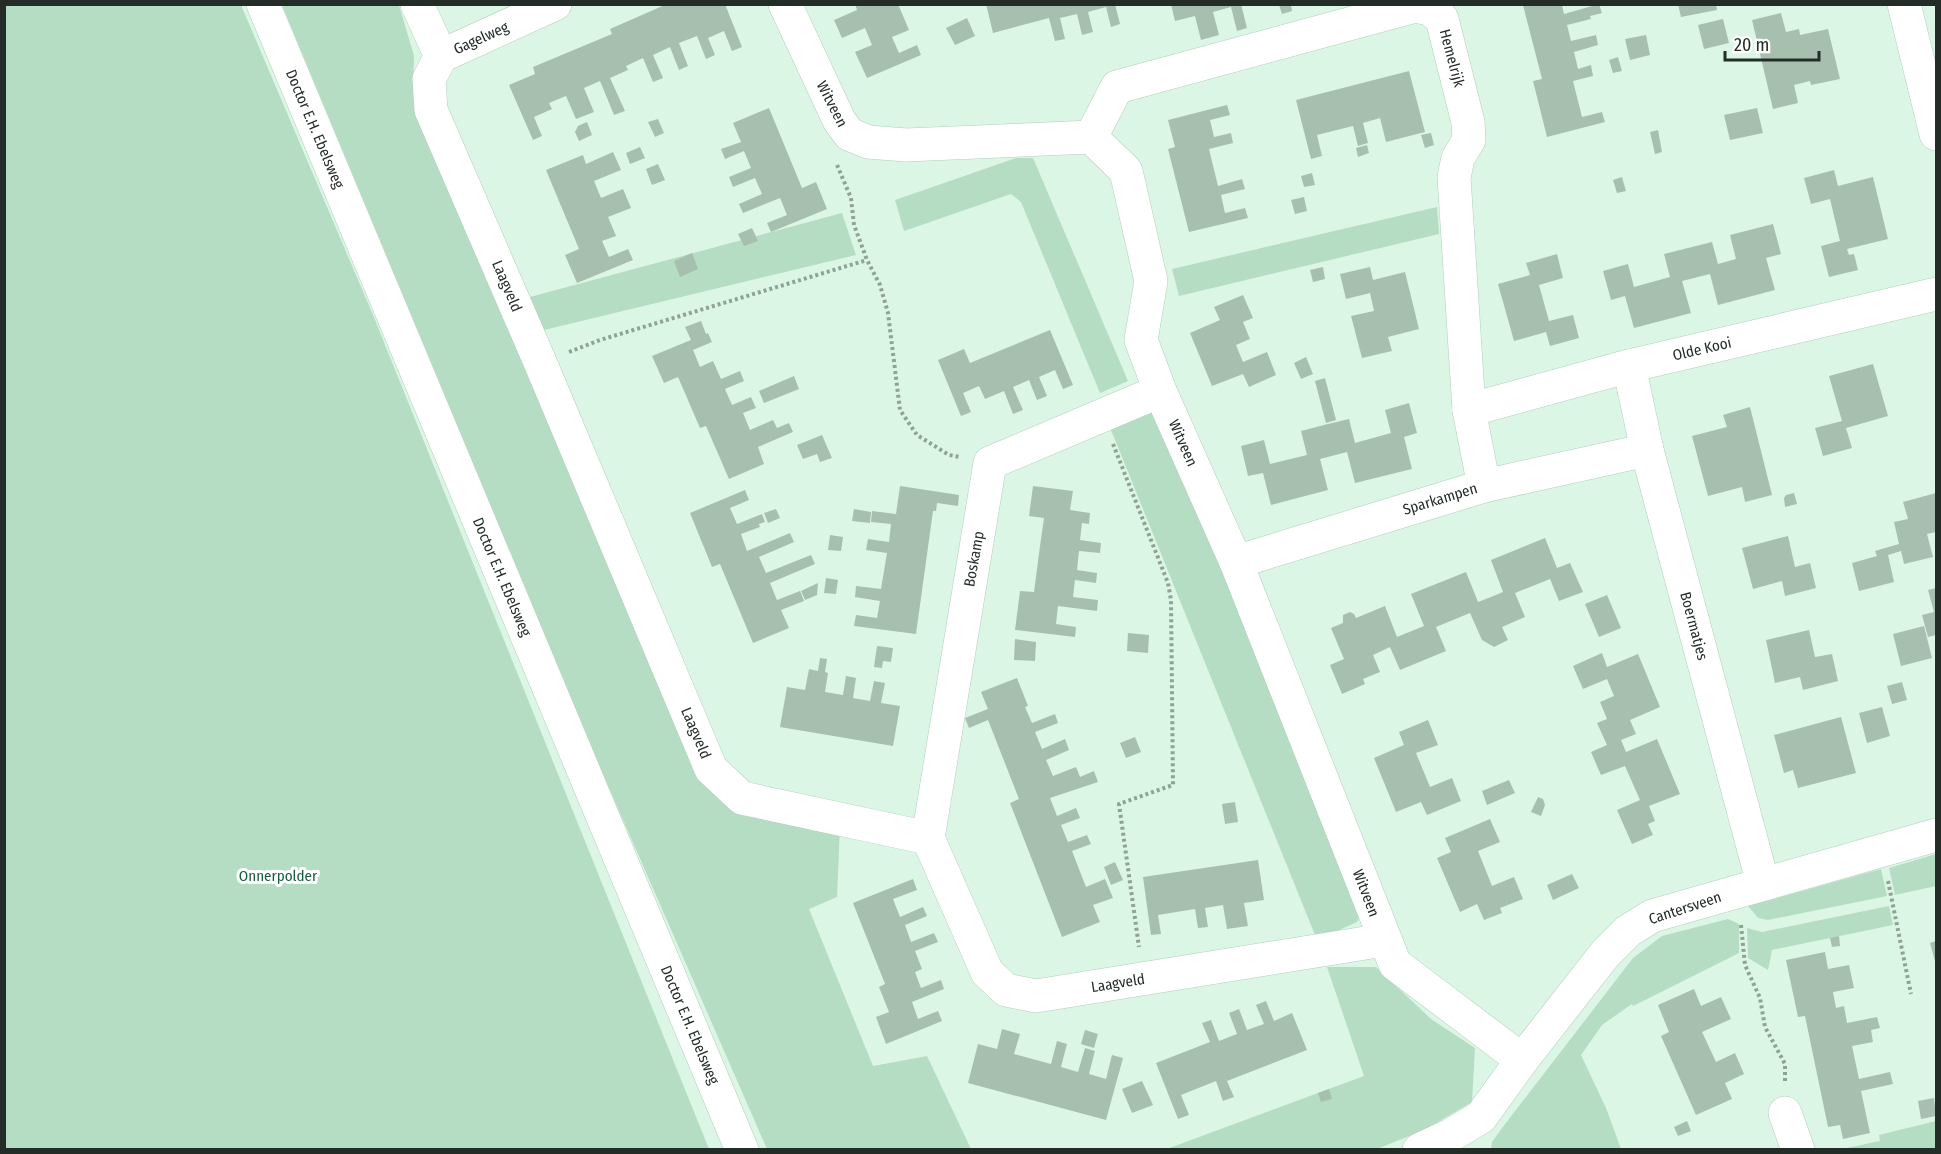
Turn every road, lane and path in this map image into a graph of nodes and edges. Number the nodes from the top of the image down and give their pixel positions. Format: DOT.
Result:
graph roads {
  1 [pos="263,4"];
  2 [pos="417,4"];
  3 [pos="555,4"];
  4 [pos="785,4"];
  5 [pos="1904,4"];
  6 [pos="441,56"];
  7 [pos="849,134"];
  8 [pos="1936,134"];
  9 [pos="1091,136"];
  10 [pos="867,260"];
  11 [pos="1936,294"];
  12 [pos="540,362"];
  13 [pos="1629,366"];
  14 [pos="1160,392"];
  15 [pos="1469,410"];
  16 [pos="1102,416"];
  17 [pos="1647,450"];
  18 [pos="990,463"];
  19 [pos="1484,486"];
  20 [pos="1236,562"];
  21 [pos="1936,835"];
  22 [pos="928,837"];
  23 [pos="1882,851"];
  24 [pos="1749,888"];
  25 [pos="1384,940"];
  26 [pos="1143,979"];
  27 [pos="1911,994"];
  28 [pos="1522,1060"];
  29 [pos="1785,1113"];
  30 [pos="1454,1142"];
  31 [pos="742,1149"];
  32 [pos="1419,1149"];
  33 [pos="1798,1149"];
  1 -- 31 [label="street, Doctor E.H. Ebelsweg"];
  2 -- 6 [label="street"];
  3 -- 6 [label="street, Gagelweg"];
  4 -- 7 [label="street, Witveen"];
  5 -- 8 [label="street"];
  6 -- 12 [label="street, Laagveld"];
  7 -- 9 [label="street, Witveen"];
  7 -- 10 [label="path"];
  9 -- 14 [label="street, Witveen"];
  9 -- 15 [label="street, Hemelrijk"];
  10 -- 12 [label="path"];
  10 -- 18 [label="path"];
  11 -- 13 [label="street, Olde Kooi"];
  12 -- 22 [label="street, Laagveld"];
  13 -- 15 [label="street, Olde Kooi"];
  13 -- 17 [label="street, Boermatjes"];
  14 -- 16 [label="street"];
  14 -- 20 [label="street, Witveen"];
  15 -- 19 [label="street, Hemelrijk"];
  16 -- 18 [label="street"];
  16 -- 26 [label="path"];
  17 -- 19 [label="street, Sparkampen"];
  17 -- 24 [label="street, Boermatjes"];
  18 -- 22 [label="street, Boskamp"];
  19 -- 20 [label="street, Sparkampen"];
  20 -- 25 [label="street, Witveen"];
  21 -- 23 [label="street, Cantersveen"];
  22 -- 26 [label="street, Laagveld"];
  23 -- 24 [label="street, Cantersveen"];
  23 -- 27 [label="path"];
  24 -- 28 [label="street, Cantersveen"];
  24 -- 29 [label="path"];
  25 -- 26 [label="street, Laagveld"];
  25 -- 28 [label="street, Witveen"];
  28 -- 30 [label="street, Cantersveen"];
  29 -- 33 [label="street"];
  30 -- 32 [label="street, Cantersveen"];
}
